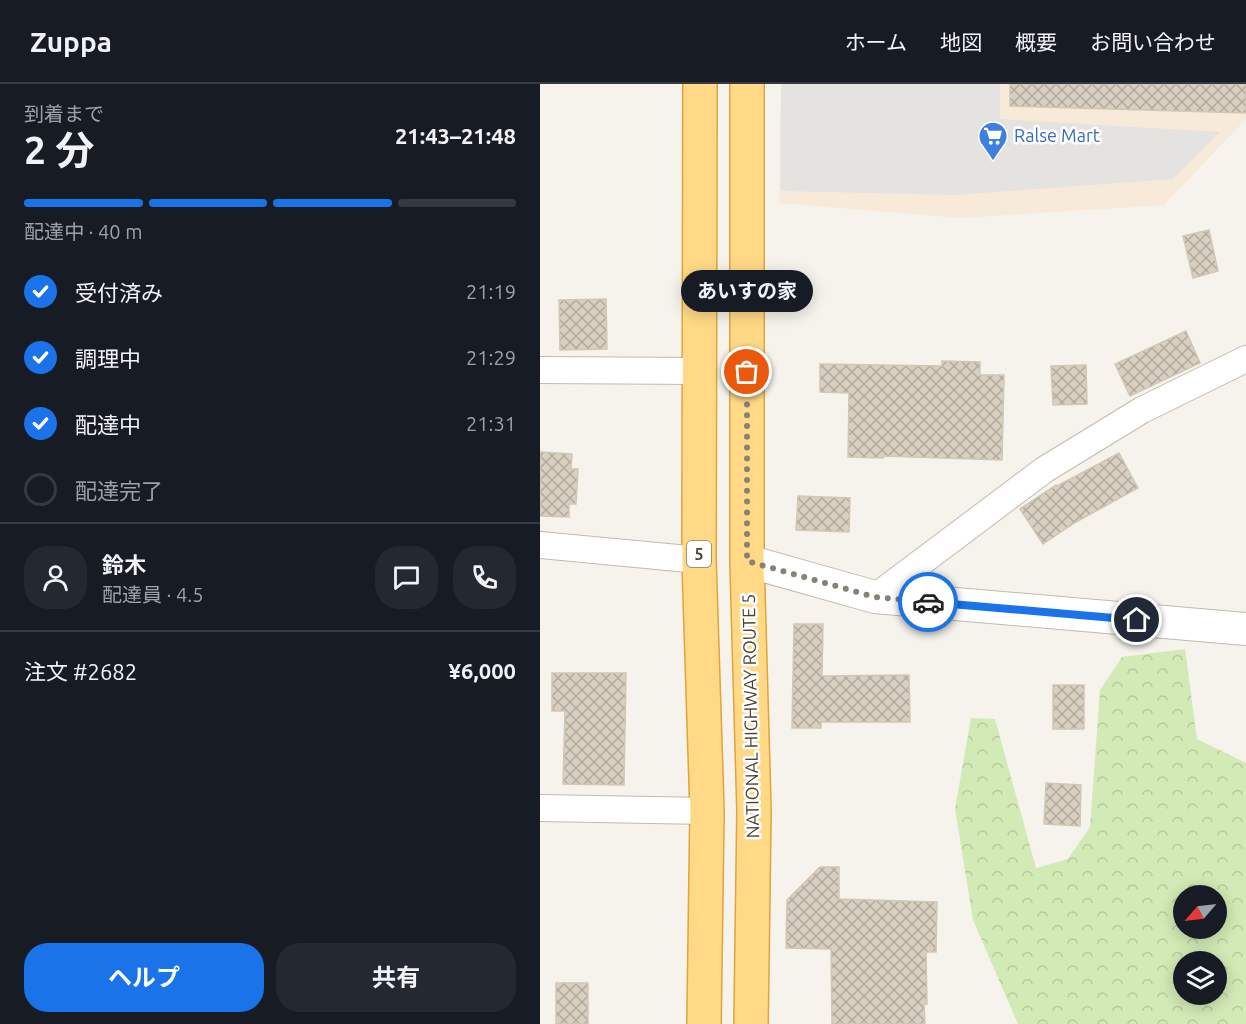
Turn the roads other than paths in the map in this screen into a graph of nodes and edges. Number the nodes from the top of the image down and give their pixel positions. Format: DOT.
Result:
graph roads {
  1 [pos="700,84"];
  2 [pos="747,84"];
  3 [pos="1246,359"];
  4 [pos="540,369"];
  5 [pos="699,371"];
  6 [pos="540,545"];
  7 [pos="699,560"];
  8 [pos="747,561"];
  9 [pos="875,597"];
  10 [pos="1246,628"];
  11 [pos="540,808"];
  12 [pos="706,811"];
  13 [pos="704,1024"];
  14 [pos="751,1024"];
  1 -- 5 [label="highway, 5"];
  2 -- 8 [label="highway, NATIONAL HIGHWAY ROUTE 5"];
  3 -- 9 [label="street"];
  4 -- 5 [label="street"];
  5 -- 7 [label="highway, 5"];
  6 -- 7 [label="street"];
  7 -- 12 [label="highway, 5"];
  8 -- 9 [label="street"];
  8 -- 14 [label="highway, NATIONAL HIGHWAY ROUTE 5"];
  9 -- 10 [label="street"];
  11 -- 12 [label="street"];
  12 -- 13 [label="highway, 5"];
}
